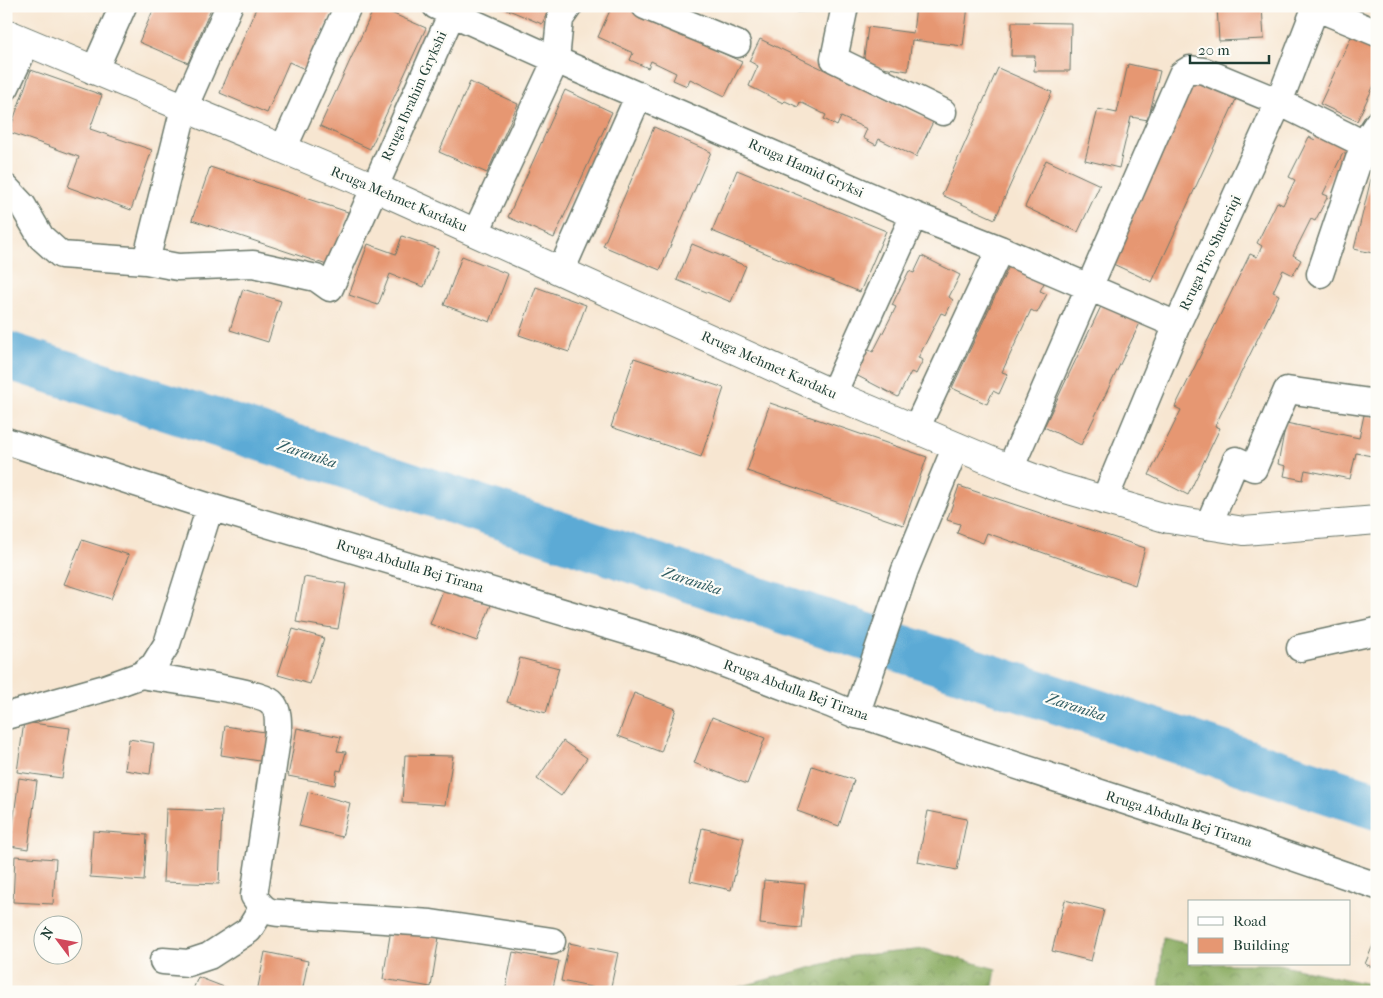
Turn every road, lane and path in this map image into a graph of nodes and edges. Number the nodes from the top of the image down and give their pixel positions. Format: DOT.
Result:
graph roads {
  1 [pos="123,6"];
  2 [pos="229,6"];
  3 [pos="348,6"];
  4 [pos="568,6"];
  5 [pos="646,6"];
  6 [pos="846,6"];
  7 [pos="1315,7"];
  8 [pos="447,9"];
  9 [pos="1377,33"];
  10 [pos="16,37"];
  11 [pos="737,44"];
  12 [pos="556,60"];
  13 [pos="94,71"];
  14 [pos="6,87"];
  15 [pos="639,95"];
  16 [pos="1279,102"];
  17 [pos="184,108"];
  18 [pos="944,112"];
  19 [pos="1370,134"];
  20 [pos="283,149"];
  21 [pos="374,187"];
  22 [pos="6,188"];
  23 [pos="914,215"];
  24 [pos="476,232"];
  25 [pos="1000,249"];
  26 [pos="146,261"];
  27 [pos="561,270"];
  28 [pos="1320,274"];
  29 [pos="1088,287"];
  30 [pos="1177,325"];
  31 [pos="833,394"];
  32 [pos="1377,403"];
  33 [pos="916,429"];
  34 [pos="6,441"];
  35 [pos="956,446"];
  36 [pos="1010,469"];
  37 [pos="1104,501"];
  38 [pos="210,507"];
  39 [pos="1377,520"];
  40 [pos="1208,526"];
  41 [pos="1377,631"];
  42 [pos="1300,648"];
  43 [pos="141,675"];
  44 [pos="856,715"];
  45 [pos="6,716"];
  46 [pos="1377,886"];
  47 [pos="262,909"];
  48 [pos="552,941"];
  49 [pos="163,961"];
  1 -- 13 [label="street"];
  2 -- 17 [label="street"];
  3 -- 20 [label="street"];
  4 -- 12 [label="street"];
  5 -- 11 [label="street"];
  6 -- 18 [label="street"];
  7 -- 9 [label="street"];
  7 -- 16 [label="street, Rruga Piro Shuteriqi"];
  8 -- 12 [label="street, Rruga Hamid Gryksi"];
  8 -- 21 [label="street, Rruga Ibrahim Grykshi"];
  10 -- 13 [label="street, Rruga Mehmet Kardaku"];
  10 -- 14 [label="street"];
  12 -- 15 [label="street, Rruga Hamid Gryksi"];
  12 -- 24 [label="street"];
  13 -- 17 [label="street, Rruga Mehmet Kardaku"];
  15 -- 23 [label="street, Rruga Hamid Gryksi"];
  15 -- 27 [label="street"];
  16 -- 19 [label="street"];
  16 -- 29 [label="street"];
  16 -- 30 [label="street, Rruga Piro Shuteriqi"];
  17 -- 20 [label="street, Rruga Mehmet Kardaku"];
  17 -- 26 [label="street"];
  19 -- 28 [label="street"];
  20 -- 21 [label="street, Rruga Mehmet Kardaku"];
  21 -- 24 [label="street, Rruga Mehmet Kardaku"];
  21 -- 26 [label="street, Rruga Ibrahim Grykshi"];
  22 -- 26 [label="street"];
  23 -- 25 [label="street, Rruga Hamid Gryksi"];
  23 -- 31 [label="street"];
  24 -- 27 [label="street, Rruga Mehmet Kardaku"];
  25 -- 29 [label="street, Rruga Hamid Gryksi"];
  25 -- 33 [label="street"];
  27 -- 31 [label="street, Rruga Mehmet Kardaku"];
  29 -- 30 [label="street, Rruga Hamid Gryksi"];
  29 -- 36 [label="street"];
  30 -- 37 [label="street, Rruga Piro Shuteriqi"];
  31 -- 33 [label="street, Rruga Mehmet Kardaku"];
  32 -- 40 [label="street"];
  33 -- 35 [label="street, Rruga Mehmet Kardaku"];
  34 -- 38 [label="street, Rruga Abdulla Bej Tirana"];
  35 -- 36 [label="street, Rruga Mehmet Kardaku"];
  35 -- 44 [label="street"];
  36 -- 37 [label="street, Rruga Mehmet Kardaku"];
  37 -- 40 [label="street, Rruga Mehmet Kardaku"];
  38 -- 43 [label="street"];
  38 -- 44 [label="street, Rruga Abdulla Bej Tirana"];
  39 -- 40 [label="street, Rruga Mehmet Kardaku"];
  41 -- 42 [label="street"];
  43 -- 45 [label="street"];
  43 -- 47 [label="street"];
  44 -- 46 [label="street, Rruga Abdulla Bej Tirana"];
  47 -- 48 [label="street"];
  47 -- 49 [label="street"];
}
